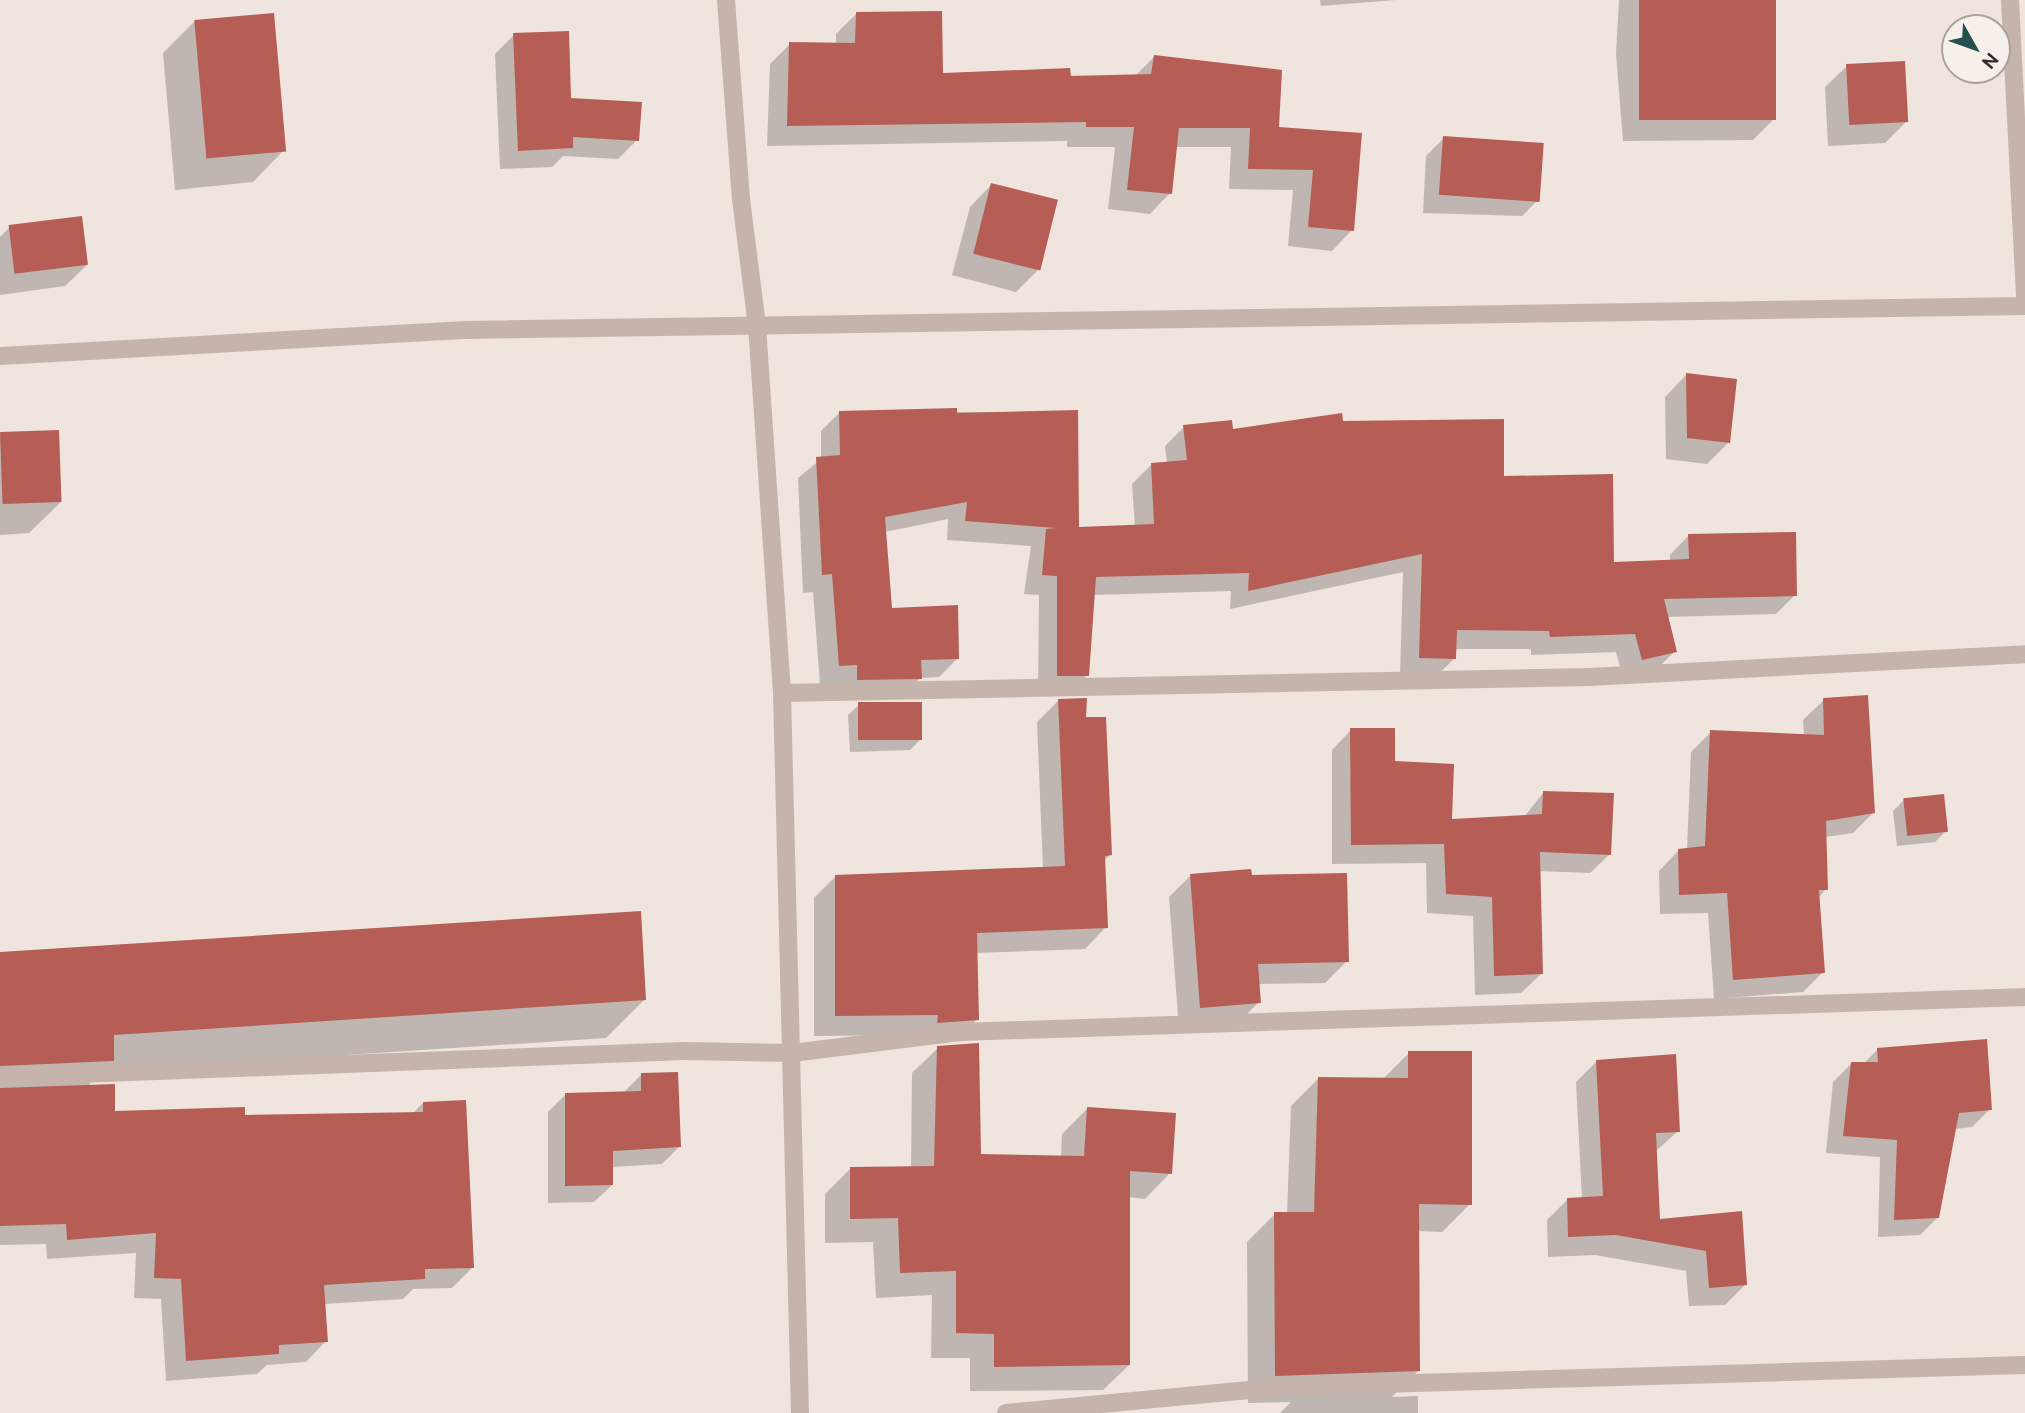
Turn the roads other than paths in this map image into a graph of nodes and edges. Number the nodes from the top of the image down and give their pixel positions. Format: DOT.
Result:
graph roads {
  1 [pos="726,0"];
  2 [pos="2010,0"];
  3 [pos="2025,300"];
  4 [pos="2025,306"];
  5 [pos="757,326"];
  6 [pos="0,356"];
  7 [pos="2025,654"];
  8 [pos="782,693"];
  9 [pos="2025,996"];
  10 [pos="792,1053"];
  11 [pos="0,1077"];
  12 [pos="2025,1365"];
  13 [pos="800,1413"];
  14 [pos="1006,1413"];
  1 -- 5 [label="street"];
  2 -- 3 [label="street"];
  4 -- 5 [label="street"];
  5 -- 6 [label="street"];
  5 -- 8 [label="street"];
  7 -- 8 [label="street"];
  8 -- 10 [label="street"];
  9 -- 10 [label="street"];
  10 -- 11 [label="street"];
  10 -- 13 [label="street"];
  12 -- 14 [label="street"];
}
